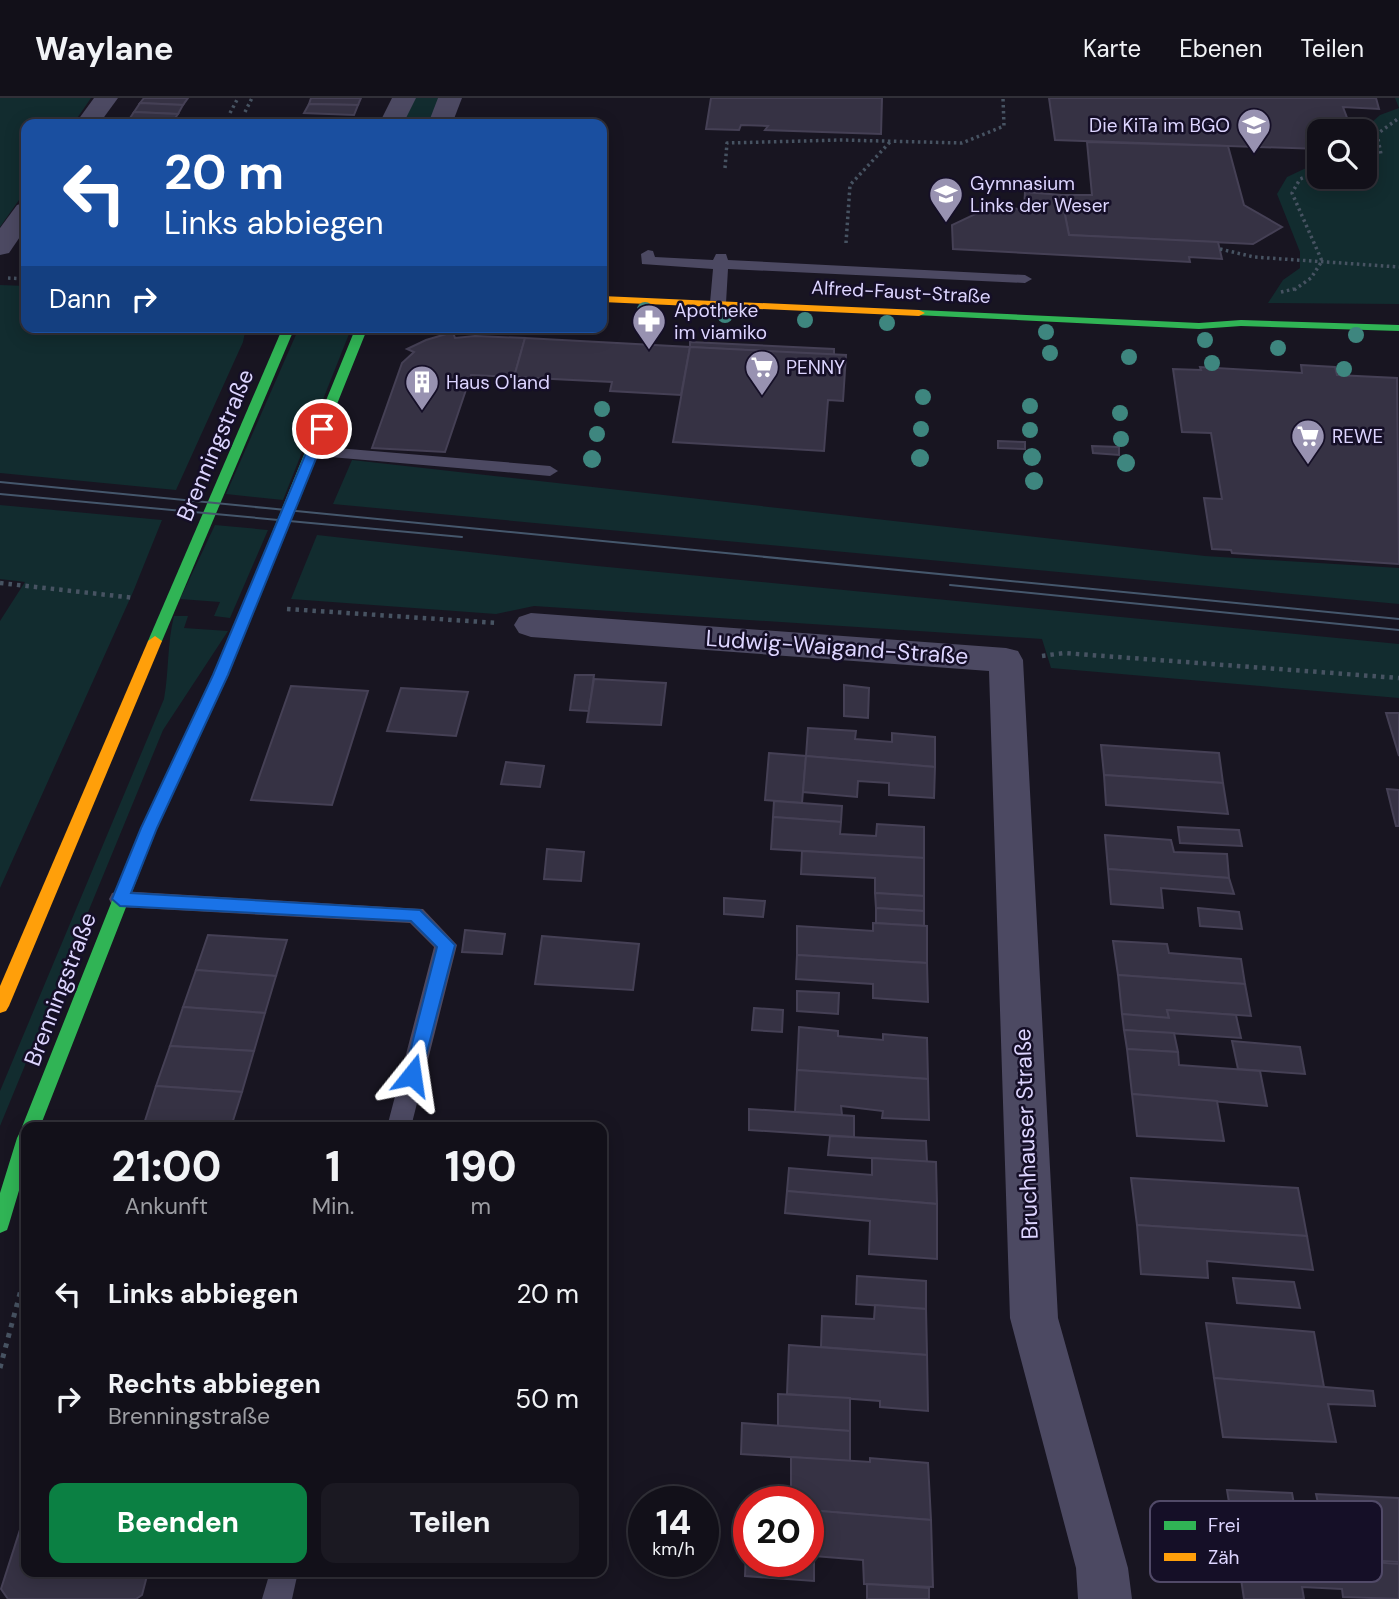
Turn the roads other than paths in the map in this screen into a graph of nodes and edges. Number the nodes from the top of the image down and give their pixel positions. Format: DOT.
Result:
graph roads {
  1 [pos="106,98"];
  2 [pos="404,98"];
  3 [pos="450,98"];
  4 [pos="91,119"];
  5 [pos="394,119"];
  6 [pos="442,119"];
  7 [pos="21,217"];
  8 [pos="0,247"];
  9 [pos="648,254"];
  10 [pos="0,259"];
  11 [pos="21,260"];
  12 [pos="721,261"];
  13 [pos="1025,279"];
  14 [pos="607,299"];
  15 [pos="718,303"];
  16 [pos="1199,326"];
  17 [pos="1399,328"];
  18 [pos="286,333"];
  19 [pos="360,333"];
  20 [pos="1399,340"];
  21 [pos="313,451"];
  22 [pos="550,471"];
  23 [pos="531,625"];
  24 [pos="1006,660"];
  25 [pos="120,899"];
  26 [pos="0,1006"];
  27 [pos="33,1122"];
  28 [pos="400,1122"];
  29 [pos="21,1155"];
  30 [pos="0,1224"];
  31 [pos="283,1577"];
  32 [pos="277,1599"];
  33 [pos="1105,1599"];
  1 -- 4 [label="street"];
  2 -- 5 [label="street"];
  3 -- 6 [label="street"];
  7 -- 8 [label="street"];
  9 -- 12 [label="lane"];
  10 -- 11 [label="street"];
  12 -- 13 [label="lane"];
  12 -- 15 [label="lane"];
  14 -- 15 [label="street, Alfred-Faust-Straße"];
  15 -- 16 [label="street, Alfred-Faust-Straße"];
  16 -- 17 [label="street, Alfred-Faust-Straße"];
  16 -- 20 [label="street, Alfred-Faust-Straße"];
  18 -- 26 [label="street, Brenningstraße"];
  19 -- 21 [label="street, Brenningstraße"];
  21 -- 22 [label="lane"];
  21 -- 25 [label="street, Brenningstraße"];
  23 -- 24 [label="street, Ludwig-Waigand-Straße"];
  24 -- 33 [label="street, Bruchhauser Straße"];
  25 -- 27 [label="street, Brenningstraße"];
  25 -- 28 [label="lane"];
  29 -- 30 [label="street"];
  31 -- 32 [label="lane"];
}
